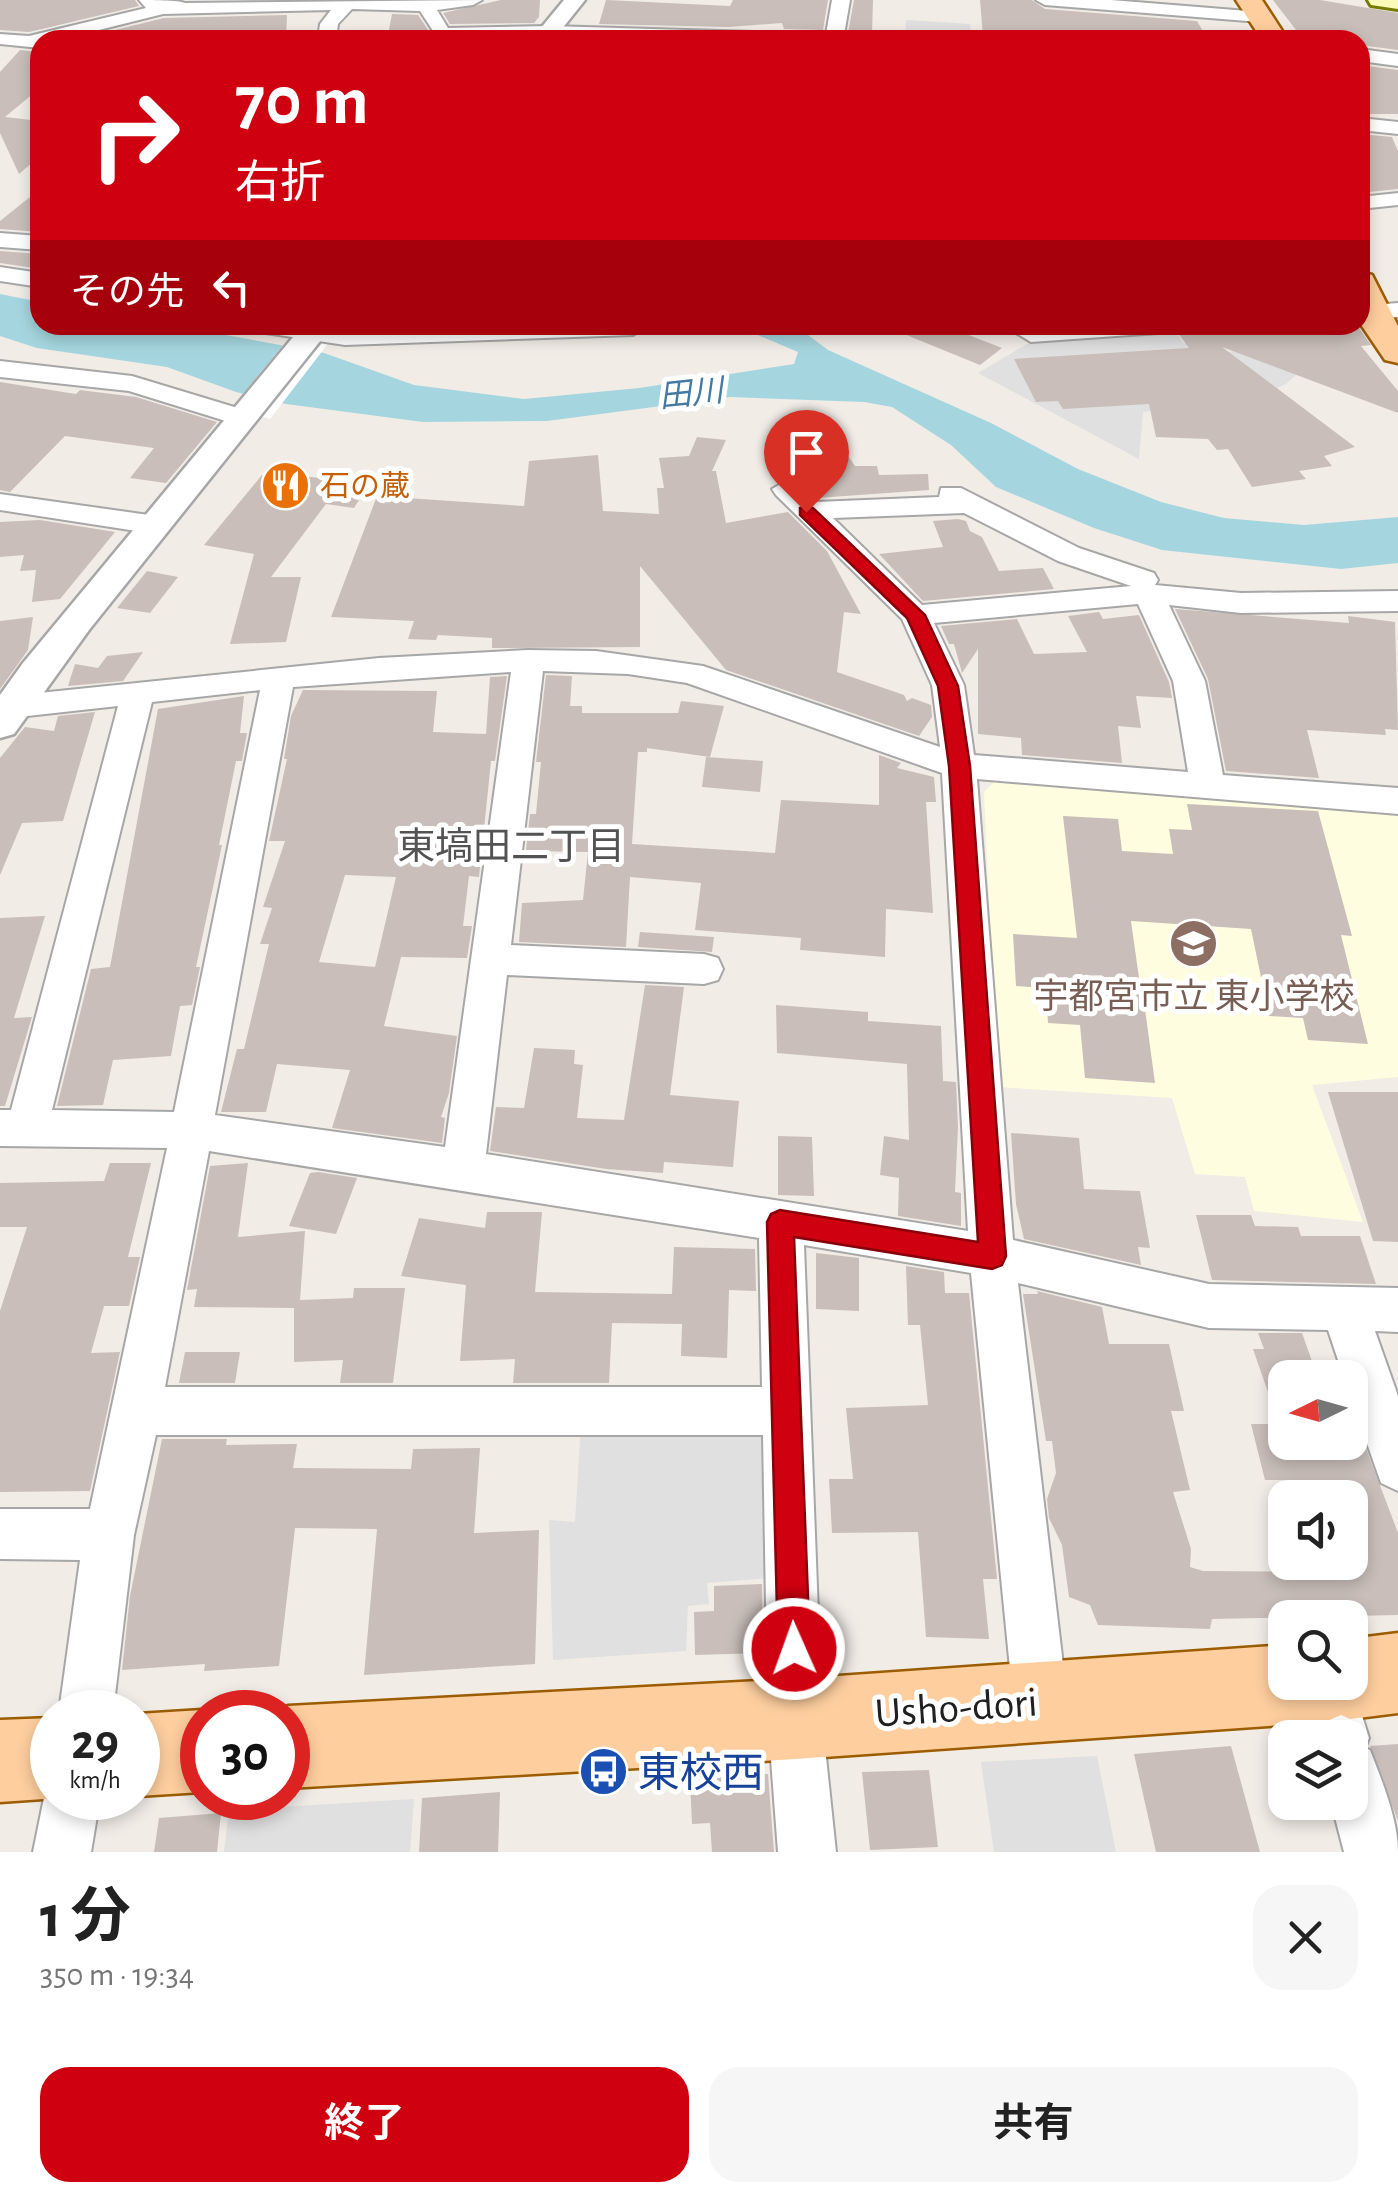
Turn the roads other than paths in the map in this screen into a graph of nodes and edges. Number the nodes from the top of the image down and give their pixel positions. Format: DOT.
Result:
graph roads {
  1 [pos="148,0"];
  2 [pos="189,0"];
  3 [pos="473,0"];
  4 [pos="574,0"];
  5 [pos="841,0"];
  6 [pos="1045,0"];
  7 [pos="1380,0"];
  8 [pos="1398,2"];
  9 [pos="1088,3"];
  10 [pos="348,4"];
  11 [pos="426,6"];
  12 [pos="1254,8"];
  13 [pos="168,9"];
  14 [pos="85,30"];
  15 [pos="133,30"];
  16 [pos="325,30"];
  17 [pos="442,30"];
  18 [pos="550,30"];
  19 [pos="836,30"];
  20 [pos="1268,30"];
  21 [pos="0,40"];
  22 [pos="30,42"];
  23 [pos="1370,56"];
  24 [pos="1398,60"];
  25 [pos="1370,125"];
  26 [pos="1398,128"];
  27 [pos="1398,199"];
  28 [pos="1370,202"];
  29 [pos="0,240"];
  30 [pos="30,242"];
  31 [pos="0,274"];
  32 [pos="30,278"];
  33 [pos="1372,305"];
  34 [pos="311,335"];
  35 [pos="329,335"];
  36 [pos="431,335"];
  37 [pos="1398,352"];
  38 [pos="0,370"];
  39 [pos="248,416"];
  40 [pos="0,502"];
  41 [pos="156,524"];
  42 [pos="1146,587"];
  43 [pos="1398,601"];
  44 [pos="915,615"];
  45 [pos="528,660"];
  46 [pos="279,677"];
  47 [pos="138,693"];
  48 [pos="4,713"];
  49 [pos="960,766"];
  50 [pos="1208,786"];
  51 [pos="1398,801"];
  52 [pos="489,959"];
  53 [pos="704,969"];
  54 [pos="13,1128"];
  55 [pos="192,1130"];
  56 [pos="462,1169"];
  57 [pos="780,1222"];
  58 [pos="992,1256"];
  59 [pos="1344,1308"];
  60 [pos="1398,1310"];
  61 [pos="785,1411"];
  62 [pos="138,1412"];
  63 [pos="1398,1466"];
  64 [pos="0,1534"];
  65 [pos="109,1535"];
  66 [pos="1398,1673"];
  67 [pos="1368,1677"];
  68 [pos="1268,1685"];
  69 [pos="89,1690"];
  70 [pos="1040,1699"];
  71 [pos="795,1719"];
  72 [pos="310,1745"];
  73 [pos="30,1759"];
  74 [pos="0,1761"];
  75 [pos="68,1820"];
  76 [pos="1364,1820"];
  77 [pos="62,1852"];
  78 [pos="807,1852"];
  79 [pos="1373,1852"];
  1 -- 13 [label="street"];
  2 -- 13 [label="street"];
  3 -- 11 [label="street"];
  4 -- 18 [label="street"];
  5 -- 19 [label="street"];
  6 -- 9 [label="street"];
  7 -- 8 [label="main road"];
  9 -- 12 [label="street"];
  10 -- 11 [label="street"];
  10 -- 13 [label="street"];
  10 -- 16 [label="street"];
  11 -- 17 [label="street"];
  12 -- 20 [label="main road"];
  13 -- 14 [label="street"];
  13 -- 15 [label="street"];
  21 -- 22 [label="street"];
  23 -- 24 [label="street"];
  25 -- 26 [label="street"];
  27 -- 28 [label="street"];
  29 -- 30 [label="street"];
  31 -- 32 [label="street"];
  33 -- 37 [label="main road"];
  34 -- 39 [label="street"];
  35 -- 36 [label="street"];
  38 -- 39 [label="street"];
  39 -- 41 [label="street"];
  40 -- 41 [label="street"];
  41 -- 48 [label="street"];
  42 -- 43 [label="street"];
  42 -- 44 [label="street"];
  42 -- 44 [label="street"];
  42 -- 50 [label="street"];
  44 -- 49 [label="street"];
  45 -- 46 [label="street"];
  45 -- 49 [label="street"];
  45 -- 52 [label="street"];
  46 -- 47 [label="street"];
  46 -- 55 [label="street"];
  47 -- 48 [label="street"];
  47 -- 54 [label="street"];
  49 -- 50 [label="street"];
  49 -- 58 [label="street"];
  50 -- 51 [label="street"];
  52 -- 53 [label="street"];
  52 -- 56 [label="street"];
  54 -- 55 [label="street"];
  55 -- 56 [label="street"];
  55 -- 62 [label="street"];
  56 -- 57 [label="street"];
  57 -- 58 [label="street"];
  57 -- 61 [label="street"];
  58 -- 59 [label="street"];
  58 -- 70 [label="street"];
  59 -- 60 [label="street"];
  59 -- 63 [label="street"];
  61 -- 62 [label="street"];
  61 -- 71 [label="street"];
  62 -- 65 [label="street"];
  64 -- 65 [label="street"];
  65 -- 69 [label="street"];
  66 -- 67 [label="main road"];
  68 -- 70 [label="main road, Usho-dori"];
  70 -- 71 [label="main road, Usho-dori"];
  71 -- 72 [label="main road, Usho-dori"];
  71 -- 78 [label="street"];
  73 -- 74 [label="main road"];
  75 -- 77 [label="street"];
  76 -- 79 [label="street"];
}
